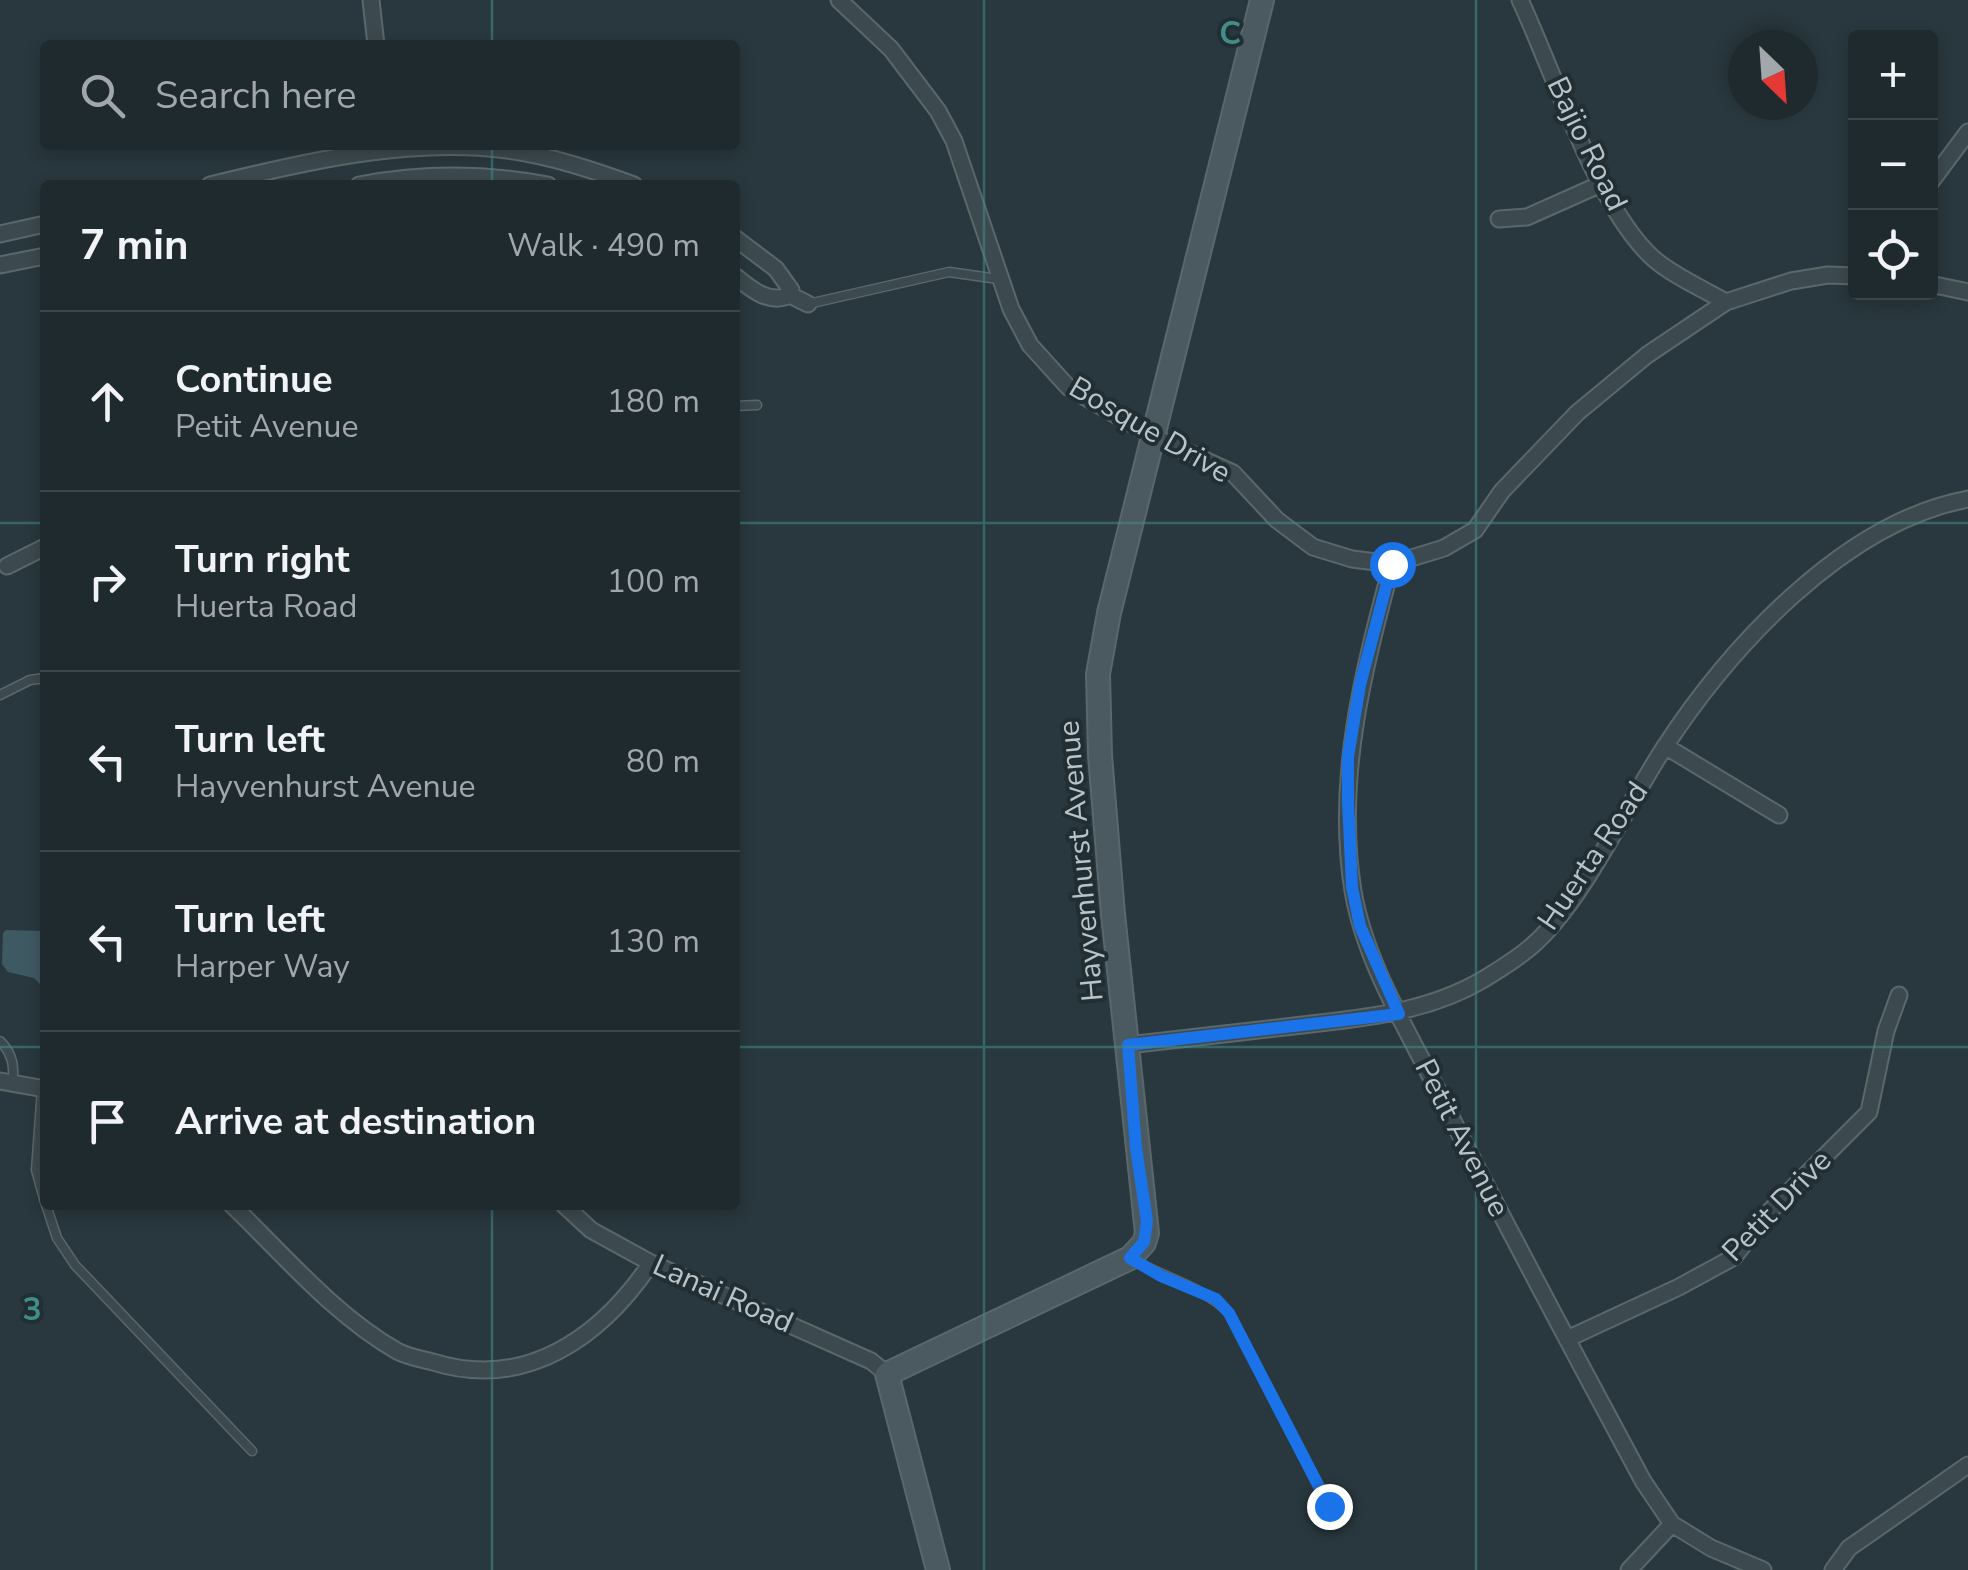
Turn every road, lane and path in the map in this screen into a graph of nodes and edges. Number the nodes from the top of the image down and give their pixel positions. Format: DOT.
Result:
graph roads {
  1 [pos="371,0"];
  2 [pos="840,0"];
  3 [pos="1262,0"];
  4 [pos="1520,0"];
  5 [pos="375,40"];
  6 [pos="1968,132"];
  7 [pos="374,150"];
  8 [pos="388,150"];
  9 [pos="504,150"];
  10 [pos="1938,172"];
  11 [pos="233,180"];
  12 [pos="391,180"];
  13 [pos="411,180"];
  14 [pos="520,180"];
  15 [pos="620,180"];
  16 [pos="1601,184"];
  17 [pos="1499,219"];
  18 [pos="40,225"];
  19 [pos="21,229"];
  20 [pos="0,234"];
  21 [pos="740,242"];
  22 [pos="37,257"];
  23 [pos="0,265"];
  24 [pos="1848,276"];
  25 [pos="740,279"];
  26 [pos="1002,281"];
  27 [pos="1938,286"];
  28 [pos="1968,292"];
  29 [pos="790,295"];
  30 [pos="1726,302"];
  31 [pos="808,304"];
  32 [pos="757,405"];
  33 [pos="740,406"];
  34 [pos="1154,437"];
  35 [pos="1968,499"];
  36 [pos="40,550"];
  37 [pos="1392,564"];
  38 [pos="8,566"];
  39 [pos="40,679"];
  40 [pos="0,695"];
  41 [pos="1665,746"];
  42 [pos="1779,815"];
  43 [pos="1899,996"];
  44 [pos="1399,1014"];
  45 [pos="0,1041"];
  46 [pos="1128,1045"];
  47 [pos="7,1082"];
  48 [pos="40,1088"];
  49 [pos="40,1130"];
  50 [pos="40,1183"];
  51 [pos="48,1210"];
  52 [pos="237,1210"];
  53 [pos="569,1210"];
  54 [pos="1130,1258"];
  55 [pos="651,1263"];
  56 [pos="1567,1339"];
  57 [pos="888,1374"];
  58 [pos="252,1452"];
  59 [pos="1968,1466"];
  60 [pos="1329,1506"];
  61 [pos="1672,1524"];
  62 [pos="938,1570"];
  63 [pos="1629,1570"];
  64 [pos="1763,1570"];
  65 [pos="1833,1570"];
  1 -- 5 [label="street"];
  2 -- 26 [label="street, Bosque Drive"];
  3 -- 34 [label="main road, Hayvenhurst Avenue"];
  4 -- 16 [label="street, Bajio Road"];
  6 -- 10 [label="street"];
  7 -- 11 [label="street"];
  8 -- 12 [label="street"];
  9 -- 15 [label="street"];
  13 -- 14 [label="street"];
  16 -- 17 [label="street"];
  16 -- 30 [label="street, Bajio Road"];
  18 -- 19 [label="street"];
  19 -- 20 [label="street"];
  19 -- 22 [label="street"];
  21 -- 29 [label="street"];
  22 -- 23 [label="street"];
  24 -- 30 [label="street, Bosque Drive"];
  25 -- 29 [label="street"];
  26 -- 31 [label="lane"];
  26 -- 34 [label="street, Bosque Drive"];
  27 -- 28 [label="street"];
  29 -- 31 [label="street"];
  30 -- 37 [label="street, Bosque Drive"];
  32 -- 33 [label="lane"];
  34 -- 37 [label="street, Bosque Drive"];
  34 -- 46 [label="main road, Hayvenhurst Avenue"];
  35 -- 41 [label="street, Huerta Road"];
  36 -- 38 [label="street"];
  37 -- 44 [label="street, Petit Avenue"];
  39 -- 40 [label="lane"];
  41 -- 42 [label="street"];
  41 -- 44 [label="street, Huerta Road"];
  43 -- 56 [label="street, Petit Drive"];
  44 -- 46 [label="street, Huerta Road"];
  44 -- 56 [label="street, Petit Avenue"];
  45 -- 47 [label="lane"];
  46 -- 54 [label="main road, Hayvenhurst Avenue"];
  47 -- 48 [label="street"];
  49 -- 50 [label="lane"];
  51 -- 58 [label="lane"];
  52 -- 55 [label="street"];
  53 -- 55 [label="street, Lanai Road"];
  54 -- 57 [label="main road"];
  54 -- 60 [label="lane"];
  55 -- 57 [label="street, Lanai Road"];
  56 -- 61 [label="street, Petit Avenue"];
  57 -- 62 [label="main road"];
  59 -- 65 [label="street"];
  61 -- 63 [label="street"];
  61 -- 64 [label="street, Petit Avenue"];
}
